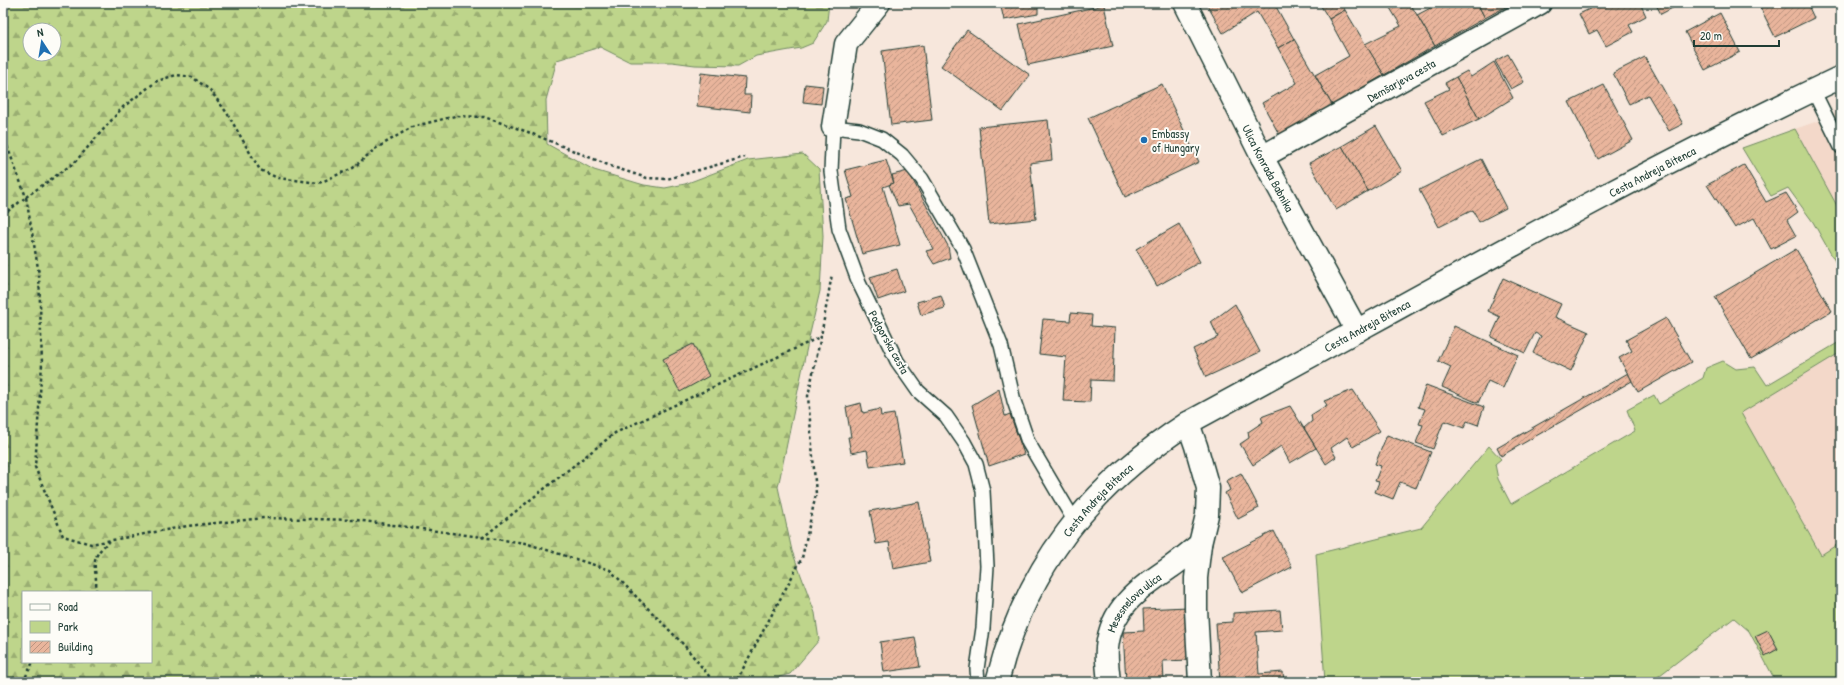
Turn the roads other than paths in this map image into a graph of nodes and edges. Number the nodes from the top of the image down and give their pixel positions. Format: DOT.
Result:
graph roads {
  1 [pos="879,3"];
  2 [pos="1185,3"];
  3 [pos="1540,3"];
  4 [pos="1841,77"];
  5 [pos="1813,90"];
  6 [pos="834,127"];
  7 [pos="1841,148"];
  8 [pos="1262,157"];
  9 [pos="1357,331"];
  10 [pos="1188,423"];
  11 [pos="1074,522"];
  12 [pos="1200,544"];
  13 [pos="978,682"];
  14 [pos="997,682"];
  15 [pos="1109,682"];
  16 [pos="1200,682"];
  1 -- 6 [label="street, Podgorska cesta"];
  2 -- 8 [label="street, Ulica Konrada Babnika"];
  3 -- 8 [label="street, Demšarjeva cesta"];
  4 -- 5 [label="street, Cesta Andreja Bitenca"];
  5 -- 7 [label="lane"];
  5 -- 9 [label="street, Cesta Andreja Bitenca"];
  6 -- 11 [label="lane"];
  6 -- 13 [label="lane, Podgorska cesta"];
  8 -- 9 [label="street, Ulica Konrada Babnika"];
  9 -- 10 [label="street, Cesta Andreja Bitenca"];
  10 -- 11 [label="street, Cesta Andreja Bitenca"];
  10 -- 12 [label="street"];
  11 -- 14 [label="street, Cesta Andreja Bitenca"];
  12 -- 15 [label="street, Mesesnelova ulica"];
  12 -- 16 [label="street"];
}
